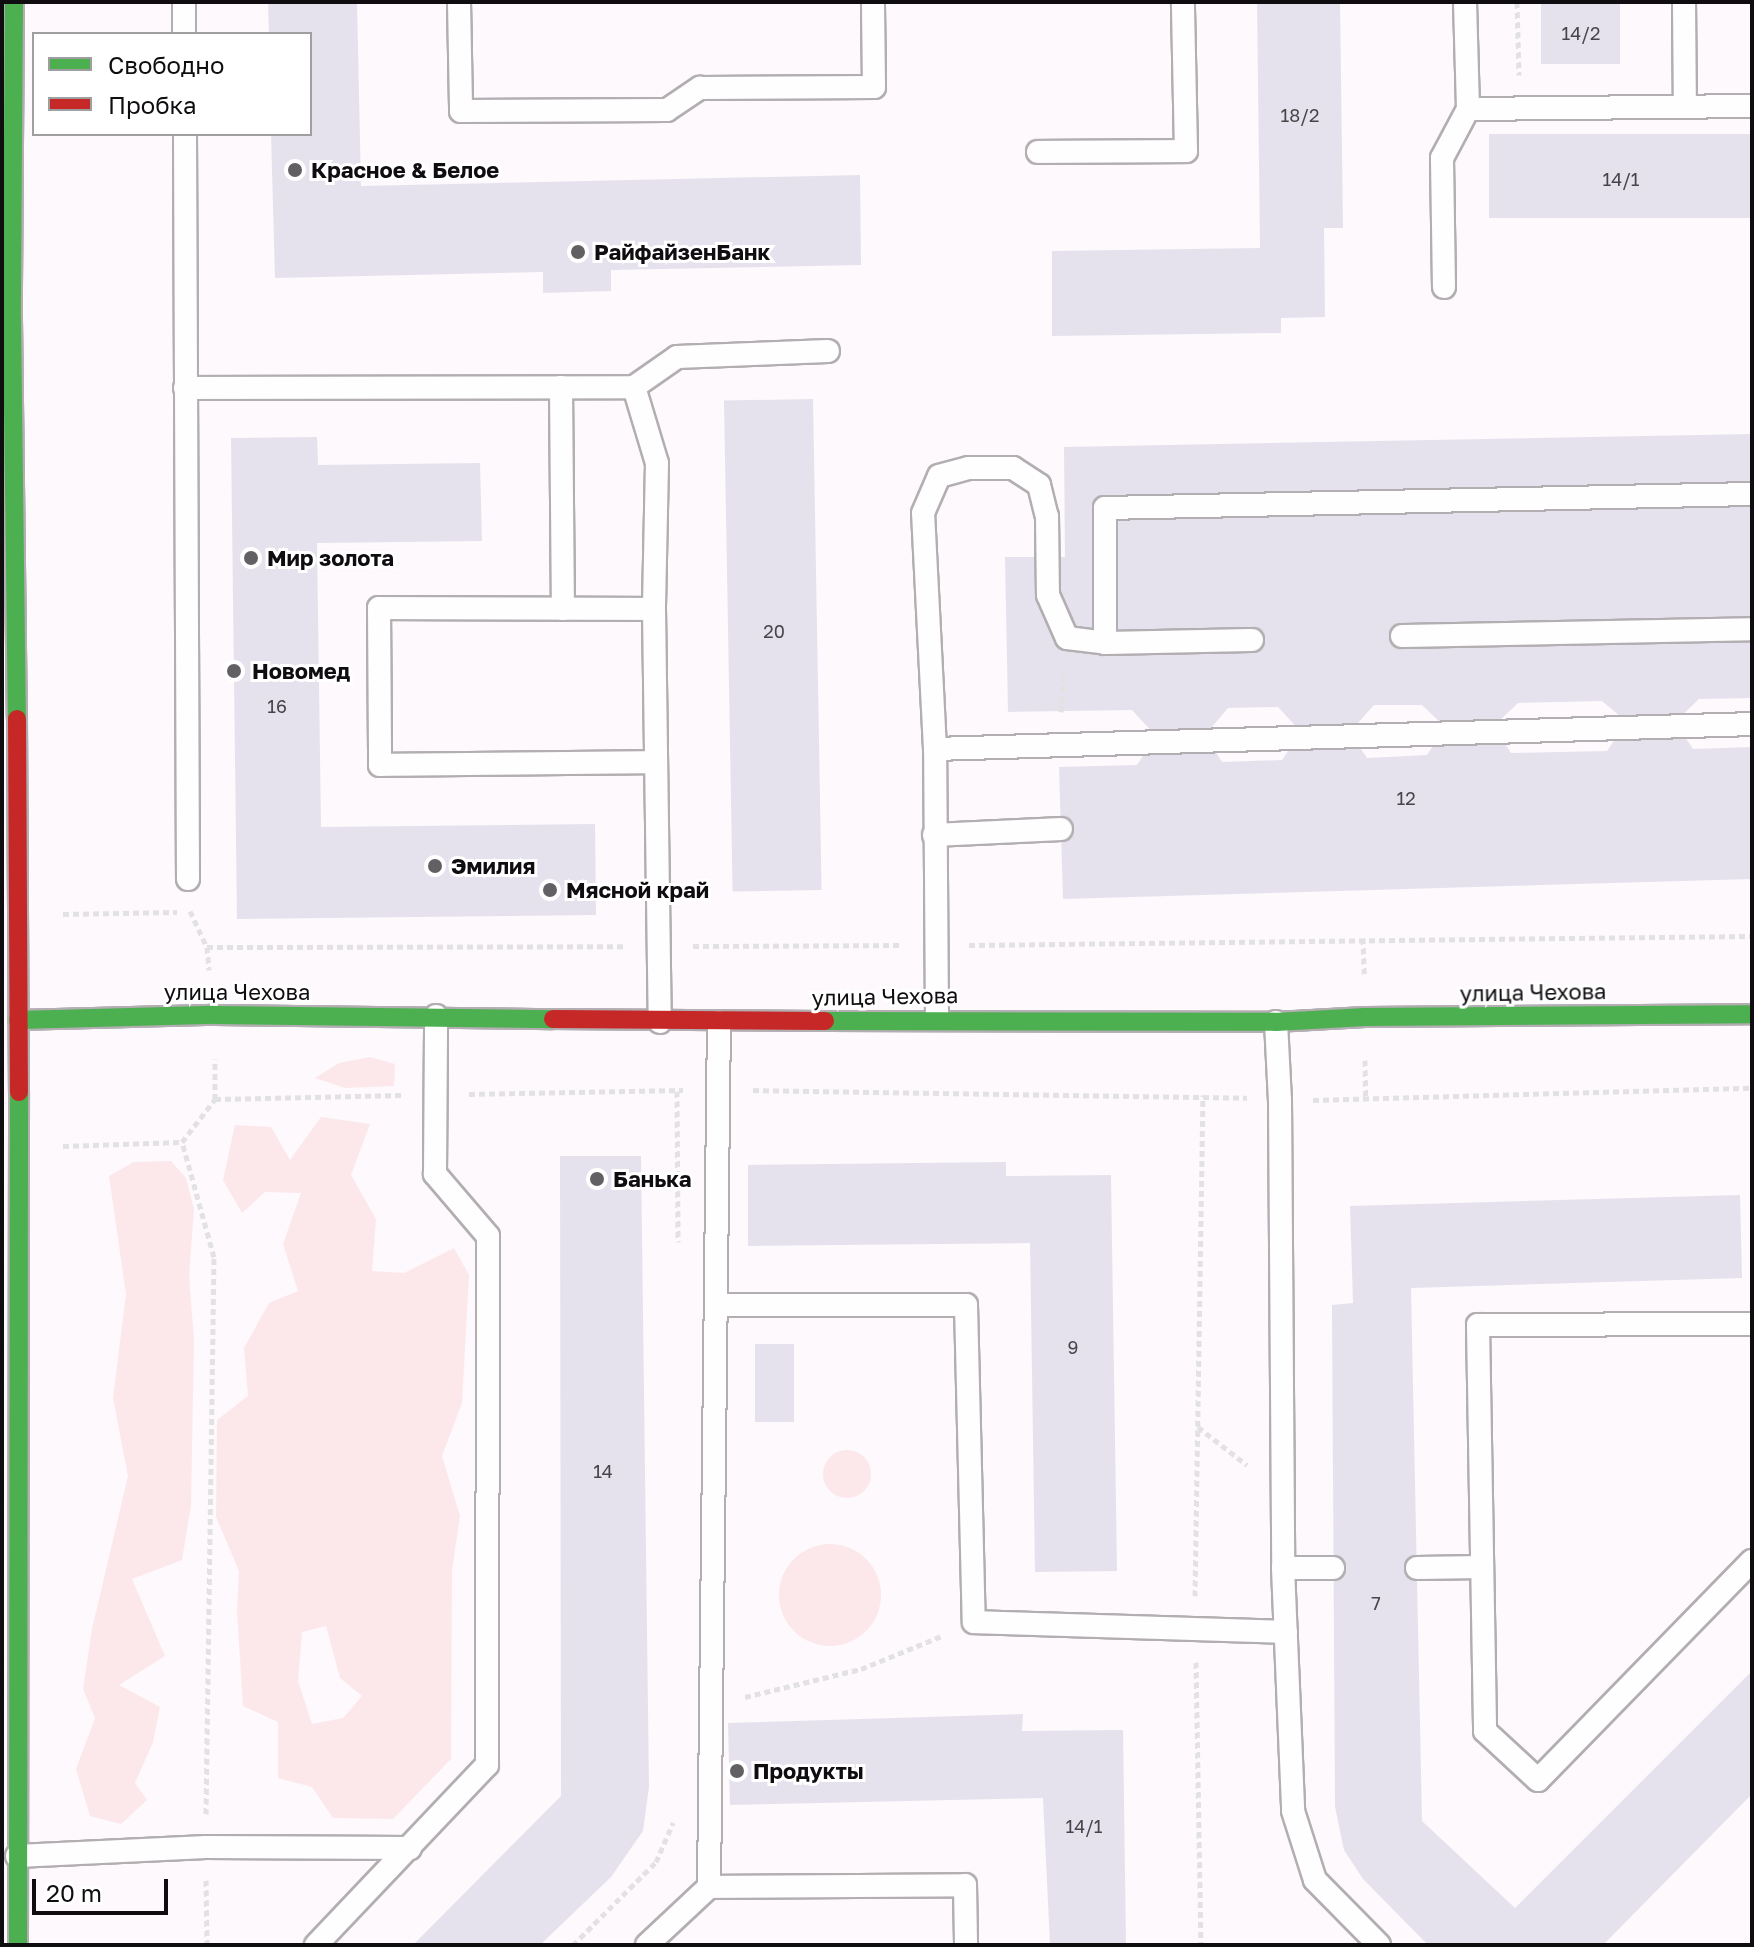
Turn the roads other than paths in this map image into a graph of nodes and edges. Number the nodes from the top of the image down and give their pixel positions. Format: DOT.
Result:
graph roads {
  1 [pos="14,2"];
  2 [pos="184,2"];
  3 [pos="459,2"];
  4 [pos="873,2"];
  5 [pos="1183,2"];
  6 [pos="1465,2"];
  7 [pos="1684,2"];
  8 [pos="8,32"];
  9 [pos="184,32"];
  10 [pos="1752,106"];
  11 [pos="1685,107"];
  12 [pos="1468,109"];
  13 [pos="185,136"];
  14 [pos="1038,152"];
  15 [pos="1444,287"];
  16 [pos="7,319"];
  17 [pos="828,351"];
  18 [pos="561,387"];
  19 [pos="634,387"];
  20 [pos="185,388"];
  21 [pos="1752,494"];
  22 [pos="563,609"];
  23 [pos="654,609"];
  24 [pos="1752,629"];
  25 [pos="1402,636"];
  26 [pos="1252,640"];
  27 [pos="1105,643"];
  28 [pos="1752,724"];
  29 [pos="935,749"];
  30 [pos="656,762"];
  31 [pos="1061,829"];
  32 [pos="934,835"];
  33 [pos="188,879"];
  34 [pos="1752,1014"];
  35 [pos="436,1016"];
  36 [pos="937,1019"];
  37 [pos="10,1020"];
  38 [pos="660,1022"];
  39 [pos="719,1022"];
  40 [pos="1276,1022"];
  41 [pos="716,1305"];
  42 [pos="1752,1324"];
  43 [pos="1752,1561"];
  44 [pos="1482,1567"];
  45 [pos="1283,1568"];
  46 [pos="1333,1568"];
  47 [pos="1417,1568"];
  48 [pos="1286,1632"];
  49 [pos="410,1848"];
  50 [pos="17,1856"];
  51 [pos="709,1887"];
  52 [pos="18,1945"];
  53 [pos="316,1945"];
  54 [pos="647,1945"];
  55 [pos="966,1945"];
  56 [pos="1379,1945"];
  1 -- 8 [label="main road"];
  2 -- 9 [label="lane"];
  3 -- 4 [label="lane"];
  5 -- 14 [label="lane"];
  6 -- 12 [label="lane"];
  7 -- 11 [label="lane"];
  8 -- 16 [label="main road"];
  10 -- 11 [label="lane"];
  11 -- 12 [label="lane"];
  12 -- 15 [label="lane"];
  13 -- 20 [label="lane"];
  16 -- 37 [label="main road"];
  17 -- 19 [label="lane"];
  18 -- 19 [label="lane"];
  18 -- 20 [label="lane"];
  18 -- 22 [label="lane"];
  19 -- 23 [label="lane"];
  20 -- 33 [label="lane"];
  21 -- 27 [label="lane"];
  22 -- 23 [label="lane"];
  22 -- 30 [label="lane"];
  23 -- 30 [label="lane"];
  24 -- 25 [label="lane"];
  26 -- 27 [label="lane"];
  27 -- 29 [label="lane"];
  28 -- 29 [label="lane"];
  29 -- 32 [label="lane"];
  30 -- 38 [label="lane"];
  31 -- 32 [label="lane"];
  32 -- 36 [label="lane"];
  34 -- 40 [label="main road, улица Чехова"];
  35 -- 37 [label="main road, улица Чехова"];
  35 -- 38 [label="main road, улица Чехова"];
  35 -- 49 [label="lane"];
  36 -- 39 [label="main road, улица Чехова"];
  36 -- 40 [label="main road, улица Чехова"];
  37 -- 50 [label="main road"];
  38 -- 39 [label="main road, улица Чехова"];
  39 -- 41 [label="lane"];
  40 -- 45 [label="lane"];
  41 -- 48 [label="lane"];
  41 -- 51 [label="lane"];
  42 -- 44 [label="lane"];
  43 -- 44 [label="lane"];
  44 -- 47 [label="lane"];
  45 -- 46 [label="lane"];
  45 -- 48 [label="lane"];
  48 -- 56 [label="lane"];
  49 -- 50 [label="lane"];
  49 -- 53 [label="lane"];
  50 -- 52 [label="main road"];
  51 -- 54 [label="lane"];
  51 -- 55 [label="lane"];
}
